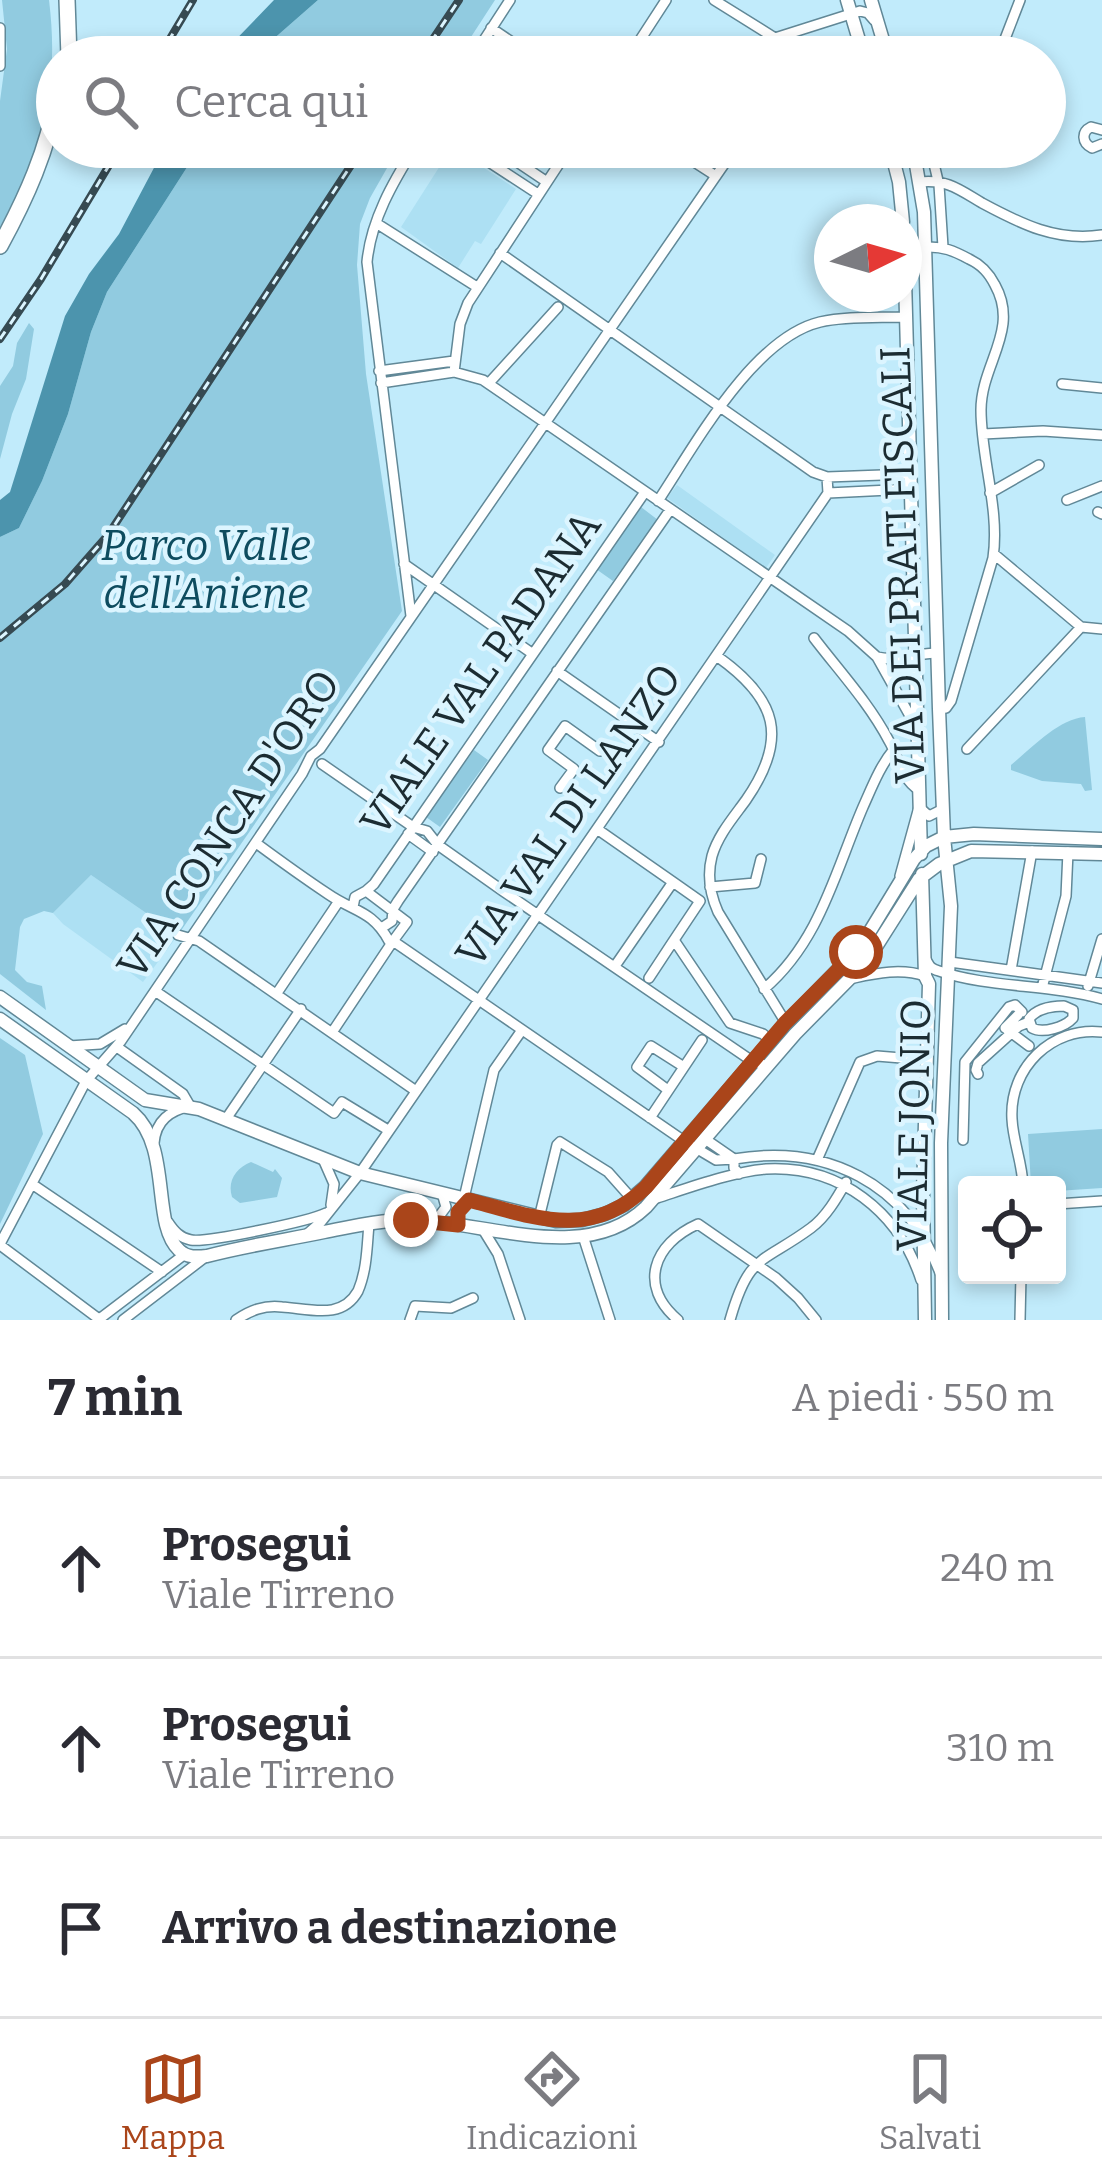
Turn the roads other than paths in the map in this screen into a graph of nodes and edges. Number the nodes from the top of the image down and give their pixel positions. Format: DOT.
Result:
graph roads {
  1 [pos="58,0"];
  2 [pos="67,0"];
  3 [pos="510,0"];
  4 [pos="666,0"];
  5 [pos="714,0"];
  6 [pos="871,0"];
  7 [pos="1020,0"];
  8 [pos="849,7"];
  9 [pos="0,28"];
  10 [pos="491,28"];
  11 [pos="880,30"];
  12 [pos="62,36"];
  13 [pos="66,36"];
  14 [pos="486,36"];
  15 [pos="503,36"];
  16 [pos="643,36"];
  17 [pos="772,36"];
  18 [pos="780,36"];
  19 [pos="858,36"];
  20 [pos="882,36"];
  21 [pos="1006,36"];
  22 [pos="0,66"];
  23 [pos="1102,130"];
  24 [pos="1102,144"];
  25 [pos="38,168"];
  26 [pos="46,168"];
  27 [pos="403,168"];
  28 [pos="498,168"];
  29 [pos="526,168"];
  30 [pos="556,168"];
  31 [pos="704,168"];
  32 [pos="722,168"];
  33 [pos="895,168"];
  34 [pos="917,168"];
  35 [pos="935,168"];
  36 [pos="716,176"];
  37 [pos="938,180"];
  38 [pos="547,182"];
  39 [pos="920,182"];
  40 [pos="538,194"];
  41 [pos="900,204"];
  42 [pos="924,212"];
  43 [pos="376,223"];
  44 [pos="1102,235"];
  45 [pos="0,247"];
  46 [pos="926,247"];
  47 [pos="943,247"];
  48 [pos="500,253"];
  49 [pos="0,265"];
  50 [pos="477,287"];
  51 [pos="558,307"];
  52 [pos="905,312"];
  53 [pos="905,317"];
  54 [pos="609,331"];
  55 [pos="454,366"];
  56 [pos="907,376"];
  57 [pos="929,376"];
  58 [pos="380,377"];
  59 [pos="489,383"];
  60 [pos="1062,384"];
  61 [pos="1102,388"];
  62 [pos="721,408"];
  63 [pos="546,422"];
  64 [pos="983,434"];
  65 [pos="1102,435"];
  66 [pos="1039,465"];
  67 [pos="910,474"];
  68 [pos="827,477"];
  69 [pos="1102,486"];
  70 [pos="910,489"];
  71 [pos="645,492"];
  72 [pos="828,493"];
  73 [pos="990,493"];
  74 [pos="1066,500"];
  75 [pos="658,501"];
  76 [pos="670,510"];
  77 [pos="994,554"];
  78 [pos="404,564"];
  79 [pos="771,579"];
  80 [pos="433,586"];
  81 [pos="411,616"];
  82 [pos="1081,627"];
  83 [pos="1102,629"];
  84 [pos="814,638"];
  85 [pos="937,653"];
  86 [pos="533,654"];
  87 [pos="916,655"];
  88 [pos="718,657"];
  89 [pos="877,657"];
  90 [pos="557,671"];
  91 [pos="944,708"];
  92 [pos="917,728"];
  93 [pos="659,742"];
  94 [pos="320,748"];
  95 [pos="893,748"];
  96 [pos="967,748"];
  97 [pos="600,751"];
  98 [pos="917,753"];
  99 [pos="940,756"];
  100 [pos="322,764"];
  101 [pos="302,774"];
  102 [pos="560,788"];
  103 [pos="918,789"];
  104 [pos="919,807"];
  105 [pos="943,809"];
  106 [pos="597,829"];
  107 [pos="410,831"];
  108 [pos="944,837"];
  109 [pos="1102,839"];
  110 [pos="256,843"];
  111 [pos="435,848"];
  112 [pos="921,850"];
  113 [pos="1033,851"];
  114 [pos="1069,852"];
  115 [pos="1102,854"];
  116 [pos="761,859"];
  117 [pos="948,860"];
  118 [pos="922,876"];
  119 [pos="673,882"];
  120 [pos="898,884"];
  121 [pos="710,887"];
  122 [pos="366,890"];
  123 [pos="339,902"];
  124 [pos="353,907"];
  125 [pos="392,909"];
  126 [pos="536,914"];
  127 [pos="383,927"];
  128 [pos="178,935"];
  129 [pos="191,937"];
  130 [pos="1102,939"];
  131 [pos="674,940"];
  132 [pos="393,941"];
  133 [pos="925,958"];
  134 [pos="615,966"];
  135 [pos="1011,969"];
  136 [pos="845,973"];
  137 [pos="949,974"];
  138 [pos="1044,974"];
  139 [pos="649,978"];
  140 [pos="927,980"];
  141 [pos="1089,980"];
  142 [pos="1009,982"];
  143 [pos="1102,983"];
  144 [pos="764,988"];
  145 [pos="1042,988"];
  146 [pos="154,992"];
  147 [pos="1024,992"];
  148 [pos="277,993"];
  149 [pos="1086,994"];
  150 [pos="0,997"];
  151 [pos="1102,999"];
  152 [pos="479,1000"];
  153 [pos="301,1010"];
  154 [pos="1021,1013"];
  155 [pos="0,1019"];
  156 [pos="785,1023"];
  157 [pos="130,1026"];
  158 [pos="522,1030"];
  159 [pos="333,1031"];
  160 [pos="1102,1032"];
  161 [pos="1011,1033"];
  162 [pos="702,1040"];
  163 [pos="770,1041"];
  164 [pos="69,1046"];
  165 [pos="1029,1046"];
  166 [pos="116,1047"];
  167 [pos="926,1060"];
  168 [pos="752,1061"];
  169 [pos="262,1065"];
  170 [pos="767,1066"];
  171 [pos="97,1067"];
  172 [pos="683,1067"];
  173 [pos="978,1074"];
  174 [pos="86,1081"];
  175 [pos="668,1090"];
  176 [pos="416,1091"];
  177 [pos="190,1106"];
  178 [pos="650,1118"];
  179 [pos="226,1119"];
  180 [pos="388,1130"];
  181 [pos="963,1140"];
  182 [pos="696,1143"];
  183 [pos="322,1159"];
  184 [pos="157,1160"];
  185 [pos="734,1160"];
  186 [pos="817,1160"];
  187 [pos="722,1161"];
  188 [pos="851,1172"];
  189 [pos="360,1173"];
  190 [pos="733,1176"];
  191 [pos="1023,1176"];
  192 [pos="32,1184"];
  193 [pos="844,1185"];
  194 [pos="442,1193"];
  195 [pos="923,1193"];
  196 [pos="632,1199"];
  197 [pos="652,1200"];
  198 [pos="1102,1201"];
  199 [pos="1066,1203"];
  200 [pos="901,1207"];
  201 [pos="462,1209"];
  202 [pos="328,1212"];
  203 [pos="539,1218"];
  204 [pos="166,1219"];
  205 [pos="369,1223"];
  206 [pos="434,1223"];
  207 [pos="482,1228"];
  208 [pos="306,1235"];
  209 [pos="583,1236"];
  210 [pos="923,1239"];
  211 [pos="0,1245"];
  212 [pos="185,1254"];
  213 [pos="207,1256"];
  214 [pos="754,1265"];
  215 [pos="162,1272"];
  216 [pos="943,1284"];
  217 [pos="1021,1284"];
  218 [pos="924,1289"];
  219 [pos="472,1298"];
  220 [pos="452,1314"];
  221 [pos="98,1320"];
  222 [pos="123,1320"];
  223 [pos="236,1320"];
  224 [pos="410,1320"];
  225 [pos="520,1320"];
  226 [pos="610,1320"];
  227 [pos="678,1320"];
  228 [pos="730,1320"];
  229 [pos="816,1320"];
  230 [pos="925,1320"];
  231 [pos="942,1320"];
  232 [pos="1020,1320"];
  1 -- 12 [label="highway"];
  2 -- 13 [label="highway"];
  3 -- 10 [label="street"];
  4 -- 16 [label="street"];
  5 -- 17 [label="street"];
  6 -- 11 [label="main road"];
  7 -- 21 [label="street"];
  8 -- 11 [label="street"];
  8 -- 18 [label="street"];
  8 -- 19 [label="main road"];
  9 -- 22 [label="street"];
  10 -- 14 [label="street"];
  10 -- 15 [label="street"];
  11 -- 20 [label="main road"];
  23 -- 24 [label="street"];
  25 -- 45 [label="highway"];
  26 -- 49 [label="highway"];
  27 -- 43 [label="street"];
  28 -- 40 [label="street"];
  29 -- 38 [label="street"];
  30 -- 38 [label="street"];
  31 -- 36 [label="street"];
  32 -- 36 [label="street"];
  33 -- 41 [label="main road"];
  34 -- 39 [label="main road, VIA DEI PRATI FISCALI"];
  35 -- 37 [label="street"];
  36 -- 54 [label="street"];
  37 -- 39 [label="street"];
  37 -- 44 [label="street"];
  37 -- 47 [label="street"];
  38 -- 40 [label="street"];
  39 -- 42 [label="main road, VIA DEI PRATI FISCALI"];
  40 -- 48 [label="street"];
  42 -- 46 [label="main road, VIA DEI PRATI FISCALI"];
  43 -- 50 [label="street"];
  43 -- 58 [label="street"];
  46 -- 47 [label="street"];
  46 -- 57 [label="main road, VIA DEI PRATI FISCALI"];
  47 -- 64 [label="street"];
  48 -- 50 [label="street"];
  48 -- 54 [label="street"];
  50 -- 55 [label="street"];
  51 -- 59 [label="street"];
  52 -- 53 [label="main road, VIA DEI PRATI FISCALI"];
  53 -- 56 [label="main road, VIA DEI PRATI FISCALI"];
  53 -- 62 [label="street"];
  54 -- 62 [label="street"];
  54 -- 63 [label="street"];
  55 -- 58 [label="street"];
  55 -- 59 [label="street"];
  56 -- 57 [label="street"];
  56 -- 67 [label="main road, VIA DEI PRATI FISCALI"];
  57 -- 85 [label="main road, VIA DEI PRATI FISCALI"];
  58 -- 78 [label="street"];
  59 -- 63 [label="street"];
  60 -- 61 [label="street"];
  62 -- 68 [label="street"];
  62 -- 75 [label="street"];
  63 -- 71 [label="street"];
  63 -- 80 [label="street"];
  64 -- 65 [label="street"];
  64 -- 73 [label="street"];
  66 -- 73 [label="street"];
  67 -- 68 [label="street"];
  67 -- 70 [label="main road, VIA DEI PRATI FISCALI"];
  68 -- 72 [label="street"];
  69 -- 74 [label="street"];
  70 -- 72 [label="street"];
  70 -- 87 [label="main road, VIA DEI PRATI FISCALI"];
  71 -- 75 [label="street"];
  71 -- 86 [label="street, VIALE VAL PADANA"];
  72 -- 79 [label="street, VIA VAL DI LANZO"];
  73 -- 77 [label="street"];
  75 -- 76 [label="street"];
  76 -- 79 [label="street"];
  76 -- 90 [label="street, VIALE VAL PADANA"];
  77 -- 82 [label="street"];
  77 -- 91 [label="street"];
  78 -- 80 [label="street"];
  78 -- 81 [label="street"];
  79 -- 88 [label="street, VIA VAL DI LANZO"];
  79 -- 89 [label="street"];
  80 -- 81 [label="street, VIA CONCA D'ORO"];
  80 -- 86 [label="street"];
  81 -- 94 [label="street, VIA CONCA D'ORO"];
  82 -- 83 [label="street"];
  82 -- 96 [label="street"];
  84 -- 95 [label="street"];
  85 -- 87 [label="street"];
  85 -- 91 [label="main road, VIA DEI PRATI FISCALI"];
  86 -- 90 [label="street"];
  86 -- 90 [label="street"];
  86 -- 107 [label="street, VIALE VAL PADANA"];
  87 -- 89 [label="street"];
  87 -- 92 [label="main road, VIA DEI PRATI FISCALI"];
  88 -- 93 [label="street, VIA VAL DI LANZO"];
  88 -- 121 [label="street"];
  89 -- 92 [label="street"];
  90 -- 93 [label="street"];
  90 -- 111 [label="street, VIALE VAL PADANA"];
  91 -- 99 [label="main road, VIA DEI PRATI FISCALI"];
  92 -- 98 [label="main road, VIA DEI PRATI FISCALI"];
  93 -- 106 [label="street, VIA VAL DI LANZO"];
  94 -- 100 [label="street"];
  94 -- 101 [label="street, VIA CONCA D'ORO"];
  95 -- 103 [label="street"];
  95 -- 144 [label="street"];
  97 -- 102 [label="street"];
  98 -- 99 [label="street"];
  98 -- 103 [label="main road, VIA DEI PRATI FISCALI"];
  99 -- 105 [label="main road, VIA DEI PRATI FISCALI"];
  100 -- 101 [label="street"];
  100 -- 107 [label="street"];
  101 -- 110 [label="street, VIA CONCA D'ORO"];
  103 -- 104 [label="main road, VIA DEI PRATI FISCALI"];
  104 -- 105 [label="street"];
  104 -- 112 [label="main road, VIA DEI PRATI FISCALI"];
  104 -- 120 [label="street"];
  105 -- 108 [label="main road, VIA DEI PRATI FISCALI"];
  106 -- 119 [label="street"];
  106 -- 126 [label="street, VIA VAL DI LANZO"];
  107 -- 111 [label="street"];
  107 -- 122 [label="street, VIALE VAL PADANA"];
  108 -- 109 [label="main road"];
  108 -- 112 [label="main road"];
  108 -- 117 [label="main road, VIA DEI PRATI FISCALI"];
  110 -- 123 [label="street"];
  110 -- 129 [label="street, VIA CONCA D'ORO"];
  111 -- 125 [label="street, VIALE VAL PADANA"];
  111 -- 126 [label="street"];
  112 -- 118 [label="main road, VIA DEI PRATI FISCALI"];
  112 -- 120 [label="main road"];
  113 -- 114 [label="main road"];
  113 -- 117 [label="main road"];
  113 -- 135 [label="street"];
  114 -- 115 [label="main road"];
  114 -- 138 [label="street"];
  116 -- 121 [label="street"];
  117 -- 118 [label="main road"];
  117 -- 137 [label="main road, VIALE JONIO"];
  118 -- 133 [label="main road, VIALE JONIO"];
  118 -- 136 [label="main road"];
  119 -- 131 [label="street"];
  119 -- 134 [label="street"];
  120 -- 136 [label="main road"];
  121 -- 144 [label="street"];
  122 -- 124 [label="street, VIALE VAL PADANA"];
  122 -- 125 [label="street"];
  123 -- 124 [label="street"];
  123 -- 148 [label="street"];
  124 -- 127 [label="street"];
  125 -- 127 [label="street, VIALE VAL PADANA"];
  125 -- 132 [label="street"];
  126 -- 134 [label="street"];
  126 -- 152 [label="street, VIA VAL DI LANZO"];
  127 -- 132 [label="street"];
  128 -- 129 [label="street"];
  129 -- 146 [label="street, VIA CONCA D'ORO"];
  129 -- 148 [label="street"];
  130 -- 141 [label="street"];
  131 -- 139 [label="street"];
  131 -- 163 [label="street"];
  132 -- 152 [label="street"];
  132 -- 159 [label="street"];
  133 -- 137 [label="street"];
  133 -- 140 [label="main road, VIALE JONIO"];
  134 -- 168 [label="street"];
  135 -- 137 [label="street"];
  135 -- 138 [label="street"];
  135 -- 142 [label="street"];
  136 -- 140 [label="street"];
  136 -- 156 [label="main road"];
  136 -- 170 [label="main road"];
  137 -- 140 [label="street"];
  137 -- 142 [label="street"];
  137 -- 216 [label="main road, VIALE JONIO"];
  138 -- 141 [label="street"];
  138 -- 145 [label="street"];
  140 -- 167 [label="main road, VIALE JONIO"];
  141 -- 143 [label="street"];
  141 -- 149 [label="street"];
  142 -- 145 [label="street"];
  144 -- 156 [label="street"];
  145 -- 149 [label="street"];
  146 -- 157 [label="street, VIA CONCA D'ORO"];
  146 -- 169 [label="street"];
  147 -- 154 [label="street"];
  148 -- 153 [label="street"];
  149 -- 151 [label="street"];
  150 -- 164 [label="main road"];
  152 -- 158 [label="street"];
  152 -- 176 [label="street, VIA VAL DI LANZO"];
  153 -- 159 [label="street"];
  153 -- 169 [label="street"];
  154 -- 154 [label="street"];
  154 -- 161 [label="street"];
  154 -- 181 [label="street"];
  155 -- 174 [label="main road"];
  156 -- 163 [label="main road"];
  157 -- 164 [label="street"];
  157 -- 166 [label="street, VIA CONCA D'ORO"];
  158 -- 178 [label="street"];
  158 -- 201 [label="street"];
  159 -- 176 [label="street"];
  160 -- 191 [label="street"];
  161 -- 165 [label="street"];
  161 -- 173 [label="street"];
  162 -- 172 [label="street"];
  163 -- 168 [label="main road"];
  164 -- 171 [label="main road"];
  166 -- 171 [label="street, VIA CONCA D'ORO"];
  166 -- 177 [label="street"];
  167 -- 186 [label="street"];
  167 -- 195 [label="main road, VIALE JONIO"];
  168 -- 170 [label="street"];
  168 -- 182 [label="main road"];
  169 -- 179 [label="street"];
  169 -- 180 [label="street"];
  170 -- 182 [label="main road"];
  171 -- 174 [label="street, VIA CONCA D'ORO"];
  171 -- 177 [label="main road"];
  172 -- 175 [label="street"];
  172 -- 175 [label="street"];
  174 -- 184 [label="main road"];
  174 -- 192 [label="street"];
  175 -- 178 [label="street"];
  176 -- 180 [label="street, VIA VAL DI LANZO"];
  177 -- 179 [label="main road"];
  177 -- 184 [label="street"];
  178 -- 182 [label="street"];
  179 -- 183 [label="main road"];
  180 -- 189 [label="street, VIA VAL DI LANZO"];
  182 -- 185 [label="street"];
  182 -- 187 [label="street"];
  182 -- 196 [label="main road"];
  182 -- 197 [label="main road"];
  183 -- 189 [label="main road"];
  183 -- 202 [label="street"];
  184 -- 204 [label="main road"];
  185 -- 186 [label="street"];
  185 -- 187 [label="street"];
  185 -- 190 [label="street"];
  186 -- 188 [label="street"];
  187 -- 190 [label="street"];
  188 -- 193 [label="street"];
  188 -- 200 [label="street"];
  189 -- 194 [label="main road"];
  189 -- 202 [label="street, VIA VAL DI LANZO"];
  190 -- 193 [label="street"];
  190 -- 197 [label="street"];
  192 -- 211 [label="street"];
  192 -- 215 [label="street"];
  193 -- 214 [label="street"];
  193 -- 218 [label="street"];
  194 -- 201 [label="main road"];
  194 -- 206 [label="street"];
  195 -- 200 [label="street"];
  195 -- 210 [label="main road, VIALE JONIO"];
  196 -- 203 [label="main road"];
  196 -- 203 [label="street"];
  197 -- 209 [label="main road"];
  198 -- 199 [label="street"];
  200 -- 210 [label="street"];
  201 -- 203 [label="main road"];
  201 -- 206 [label="main road"];
  201 -- 207 [label="main road"];
  202 -- 204 [label="street"];
  202 -- 208 [label="street, VIA VAL DI LANZO"];
  204 -- 212 [label="main road"];
  205 -- 206 [label="main road"];
  205 -- 208 [label="main road"];
  205 -- 223 [label="street"];
  207 -- 209 [label="main road"];
  207 -- 225 [label="street"];
  208 -- 213 [label="main road"];
  209 -- 226 [label="street"];
  210 -- 216 [label="street"];
  210 -- 218 [label="main road, VIALE JONIO"];
  211 -- 221 [label="street"];
  212 -- 213 [label="main road"];
  212 -- 215 [label="street"];
  213 -- 222 [label="street"];
  214 -- 227 [label="street"];
  214 -- 228 [label="street"];
  214 -- 229 [label="street"];
  215 -- 221 [label="street"];
  216 -- 231 [label="main road, VIALE JONIO"];
  217 -- 232 [label="street"];
  218 -- 230 [label="main road, VIALE JONIO"];
  219 -- 220 [label="street"];
  220 -- 224 [label="street"];
}
